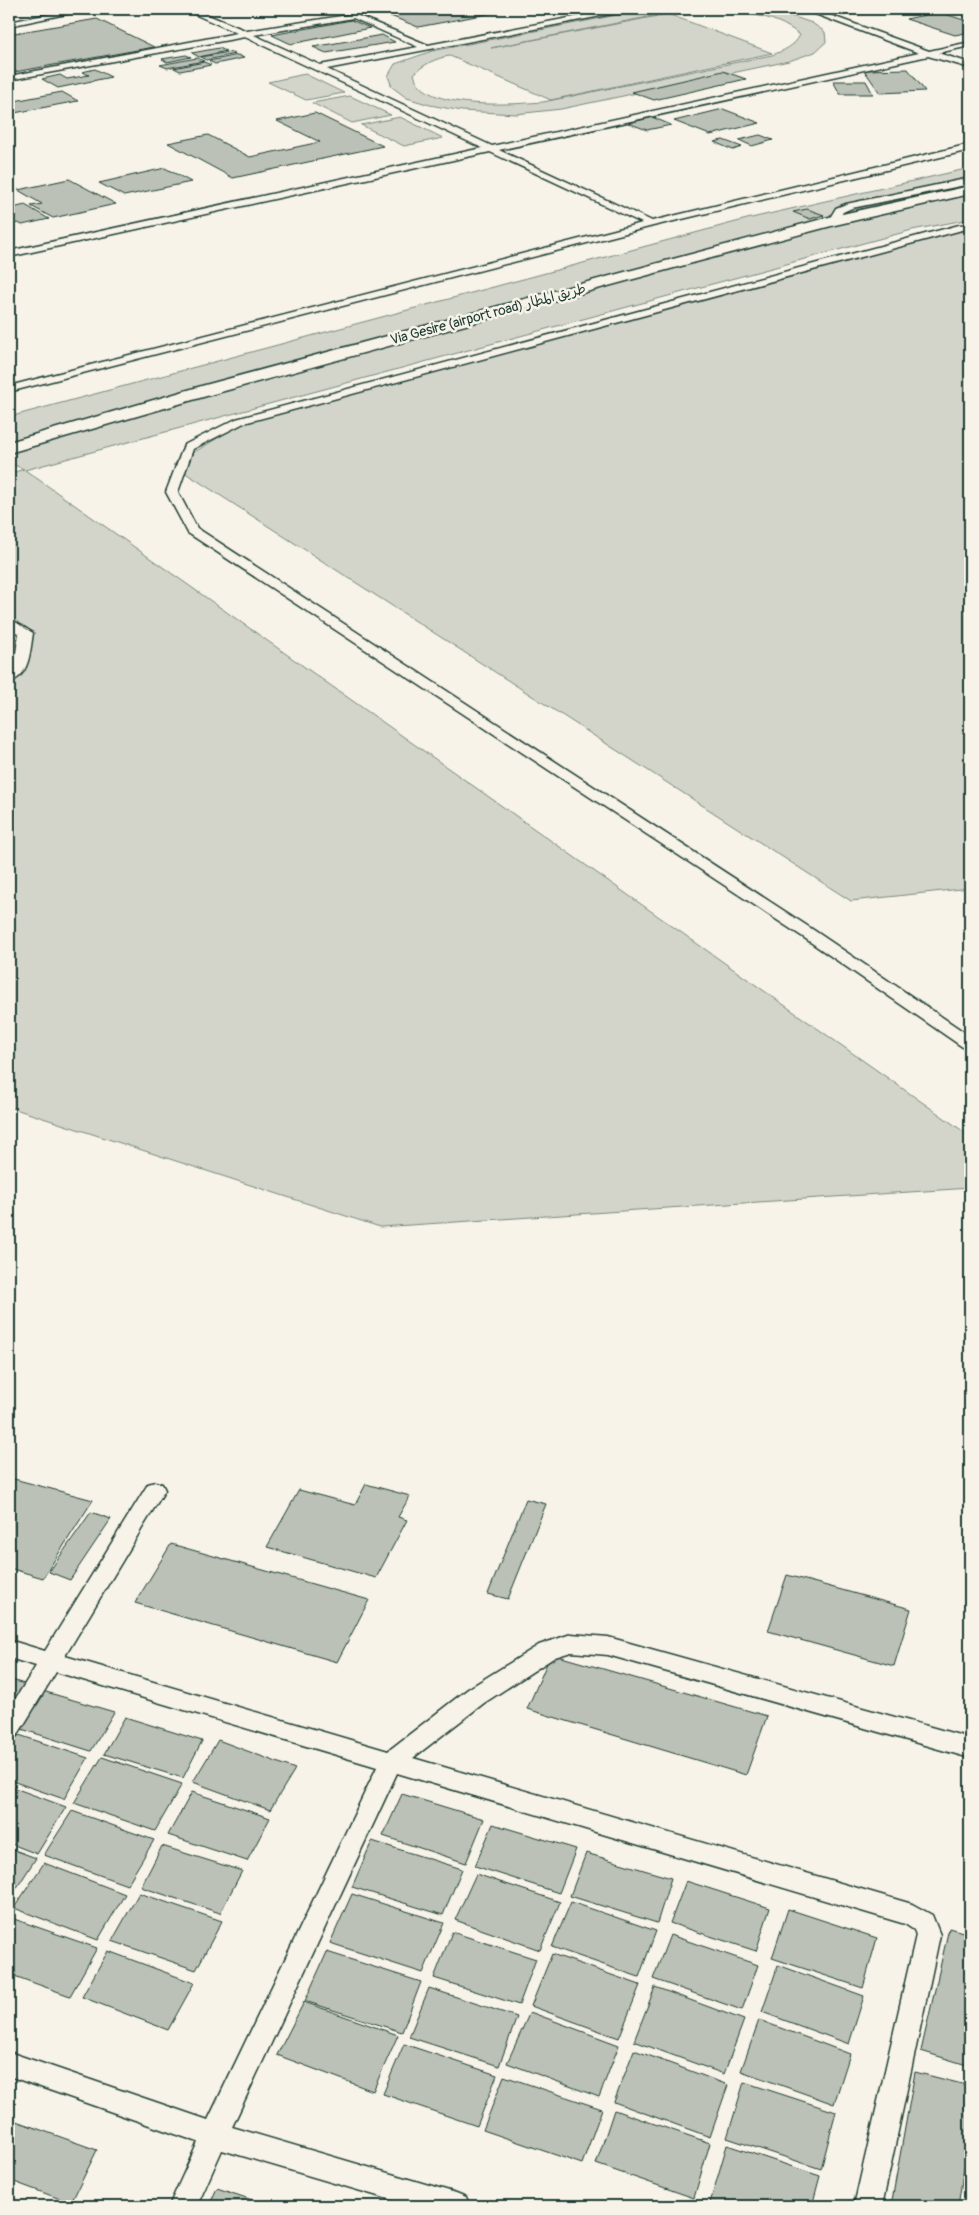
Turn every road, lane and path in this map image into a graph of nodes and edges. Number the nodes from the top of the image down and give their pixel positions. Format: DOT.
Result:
graph roads {
  1 [pos="86,9"];
  2 [pos="187,9"];
  3 [pos="626,9"];
  4 [pos="806,9"];
  5 [pos="9,24"];
  6 [pos="246,34"];
  7 [pos="970,44"];
  8 [pos="426,47"];
  9 [pos="928,53"];
  10 [pos="970,66"];
  11 [pos="319,68"];
  12 [pos="9,78"];
  13 [pos="970,146"];
  14 [pos="490,148"];
  15 [pos="970,181"];
  16 [pos="970,190"];
  17 [pos="833,221"];
  18 [pos="651,224"];
  19 [pos="970,227"];
  20 [pos="9,254"];
  21 [pos="9,390"];
  22 [pos="9,448"];
  23 [pos="9,622"];
  24 [pos="9,678"];
  25 [pos="970,1044"];
  26 [pos="155,1490"];
  27 [pos="9,1649"];
  28 [pos="51,1662"];
  29 [pos="9,1729"];
  30 [pos="970,1748"];
  31 [pos="391,1762"];
  32 [pos="9,2064"];
  33 [pos="215,2134"];
  34 [pos="184,2206"];
  35 [pos="456,2206"];
  36 [pos="868,2206"];
  1 -- 5 [label="lane"];
  2 -- 6 [label="lane"];
  3 -- 8 [label="lane"];
  4 -- 9 [label="lane"];
  6 -- 8 [label="lane"];
  6 -- 11 [label="lane"];
  6 -- 12 [label="lane"];
  7 -- 9 [label="lane"];
  8 -- 11 [label="lane"];
  9 -- 10 [label="lane"];
  9 -- 14 [label="lane"];
  11 -- 14 [label="lane"];
  13 -- 18 [label="lane"];
  14 -- 18 [label="lane"];
  14 -- 20 [label="lane"];
  15 -- 17 [label="lane"];
  16 -- 17 [label="main road, Via Gesire (airport road) طريق المطار"];
  17 -- 22 [label="main road, Via Gesire (airport road) طريق المطار"];
  18 -- 21 [label="lane"];
  19 -- 25 [label="lane"];
  23 -- 24 [label="lane"];
  26 -- 28 [label="lane"];
  27 -- 28 [label="lane"];
  28 -- 29 [label="lane"];
  28 -- 31 [label="lane"];
  30 -- 31 [label="lane"];
  31 -- 33 [label="lane"];
  31 -- 36 [label="lane"];
  32 -- 33 [label="lane"];
  33 -- 34 [label="lane"];
  33 -- 35 [label="lane"];
}
